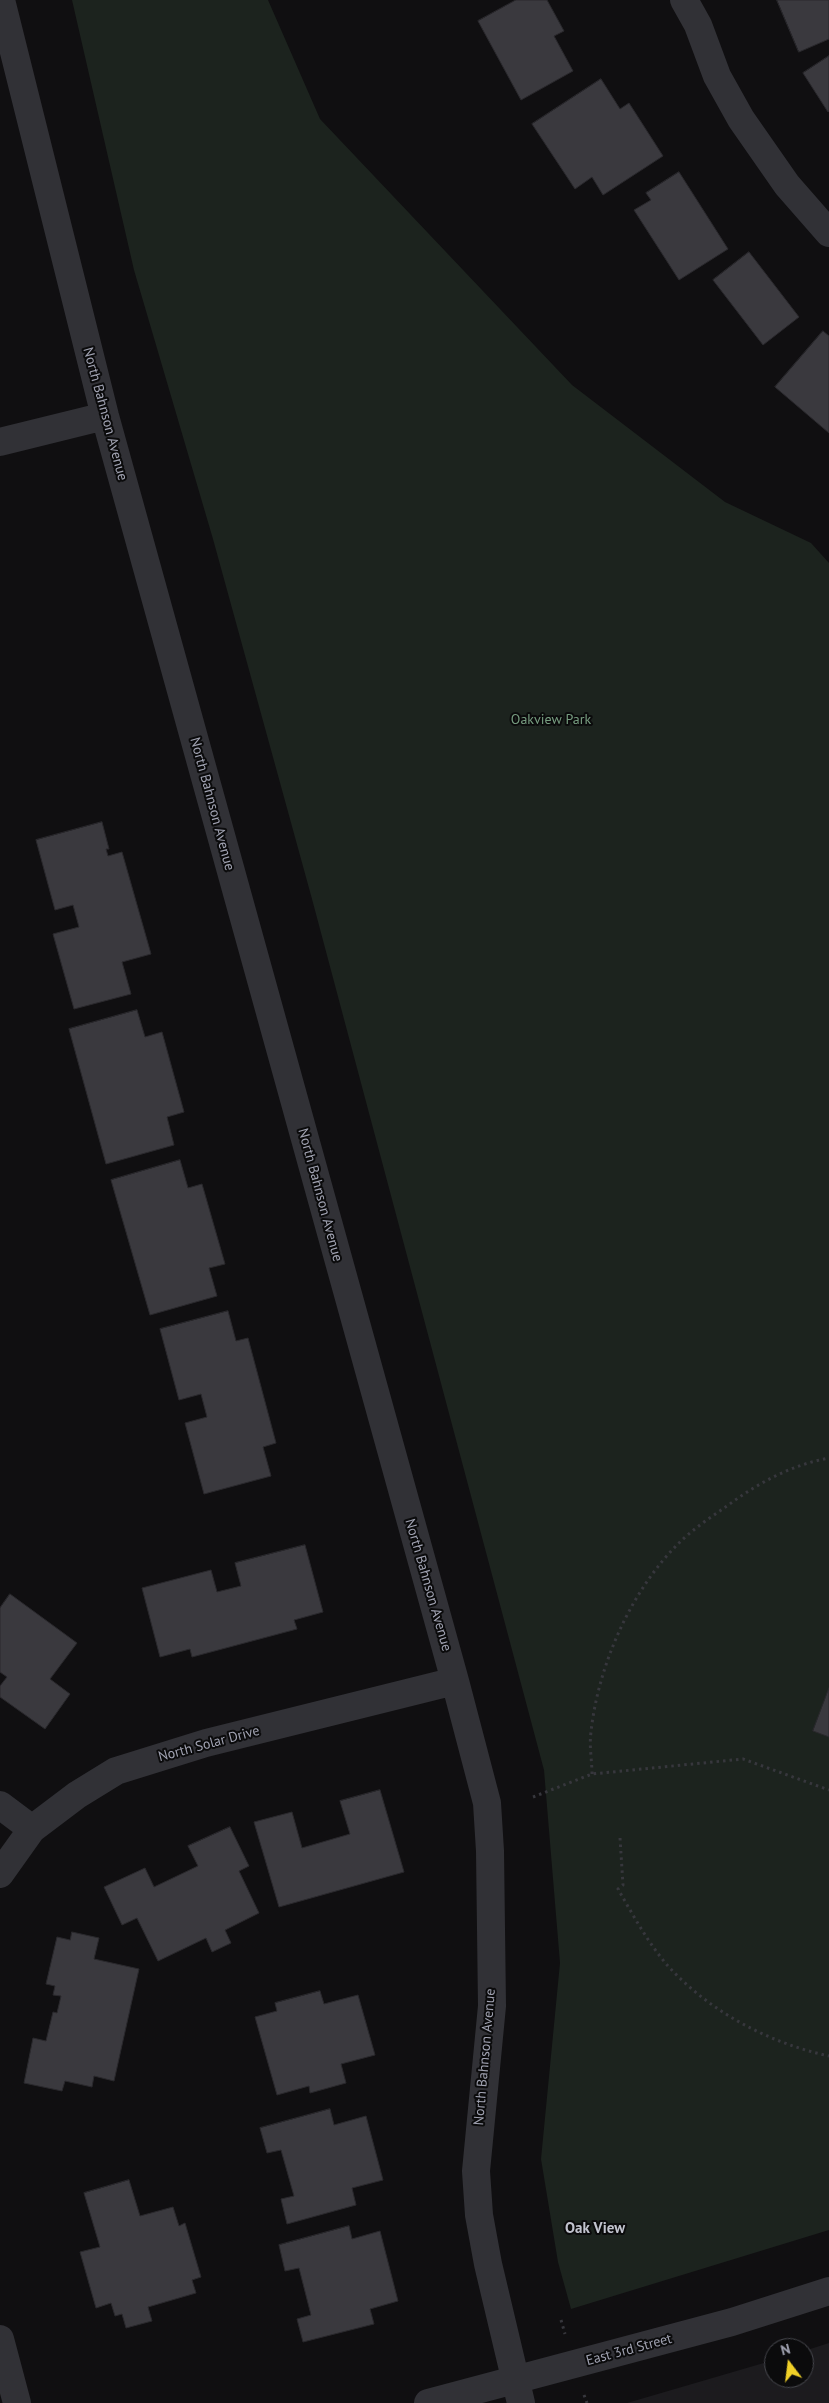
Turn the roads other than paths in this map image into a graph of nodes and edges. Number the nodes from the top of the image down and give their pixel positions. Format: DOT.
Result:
graph roads {
  1 [pos="1,0"];
  2 [pos="684,0"];
  3 [pos="829,232"];
  4 [pos="105,416"];
  5 [pos="0,442"];
  6 [pos="455,1680"];
  7 [pos="0,1805"];
  8 [pos="32,1829"];
  9 [pos="0,1874"];
  10 [pos="829,2291"];
  11 [pos="0,2339"];
  12 [pos="517,2392"];
  13 [pos="17,2403"];
  14 [pos="428,2403"];
  1 -- 4 [label="street, North Bahnson Avenue"];
  2 -- 3 [label="street"];
  4 -- 5 [label="street"];
  4 -- 6 [label="street, North Bahnson Avenue"];
  6 -- 8 [label="street, North Solar Drive"];
  6 -- 12 [label="street, North Bahnson Avenue"];
  7 -- 8 [label="street"];
  8 -- 9 [label="street, North Solar Drive"];
  10 -- 12 [label="street, East 3rd Street"];
  11 -- 13 [label="street"];
  12 -- 14 [label="street, East 3rd Street"];
}
